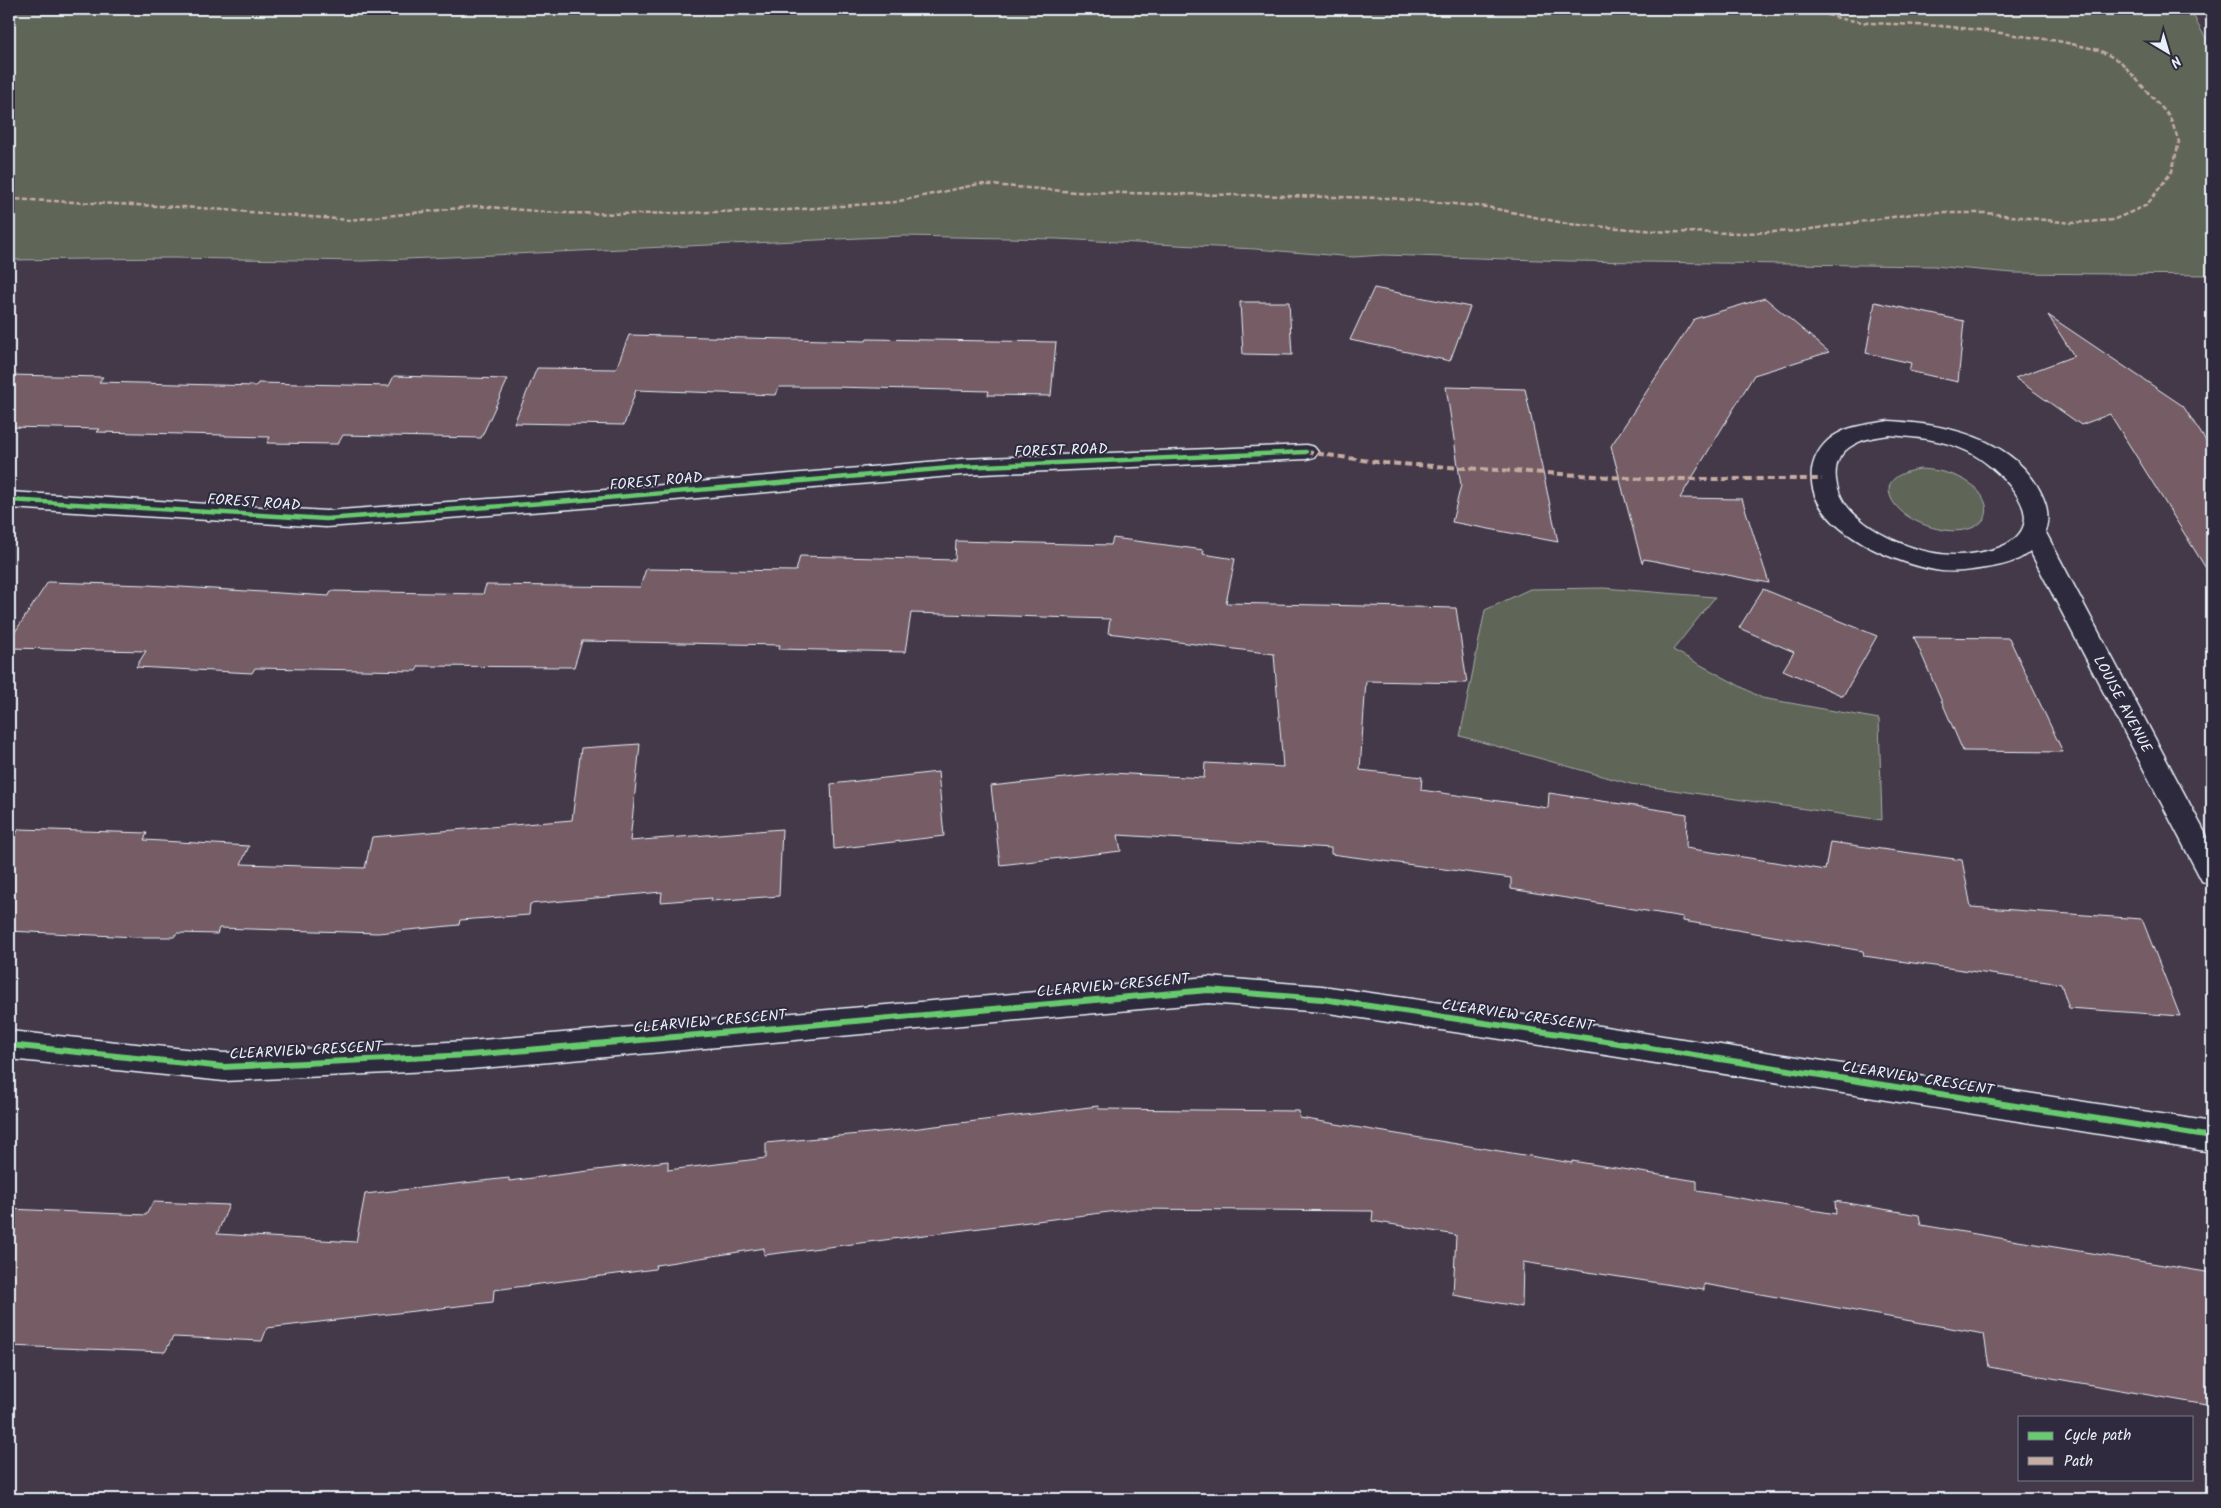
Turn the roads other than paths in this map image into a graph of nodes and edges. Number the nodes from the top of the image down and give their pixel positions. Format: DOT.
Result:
graph roads {
  1 [pos="1306,452"];
  2 [pos="9,500"];
  3 [pos="2034,534"];
  4 [pos="2212,873"];
  5 [pos="9,1045"];
  6 [pos="2212,1137"];
  1 -- 2 [label="street, FOREST ROAD"];
  3 -- 3 [label="street"];
  3 -- 4 [label="street, LOUISE AVENUE"];
  5 -- 6 [label="street, CLEARVIEW CRESCENT"];
}
